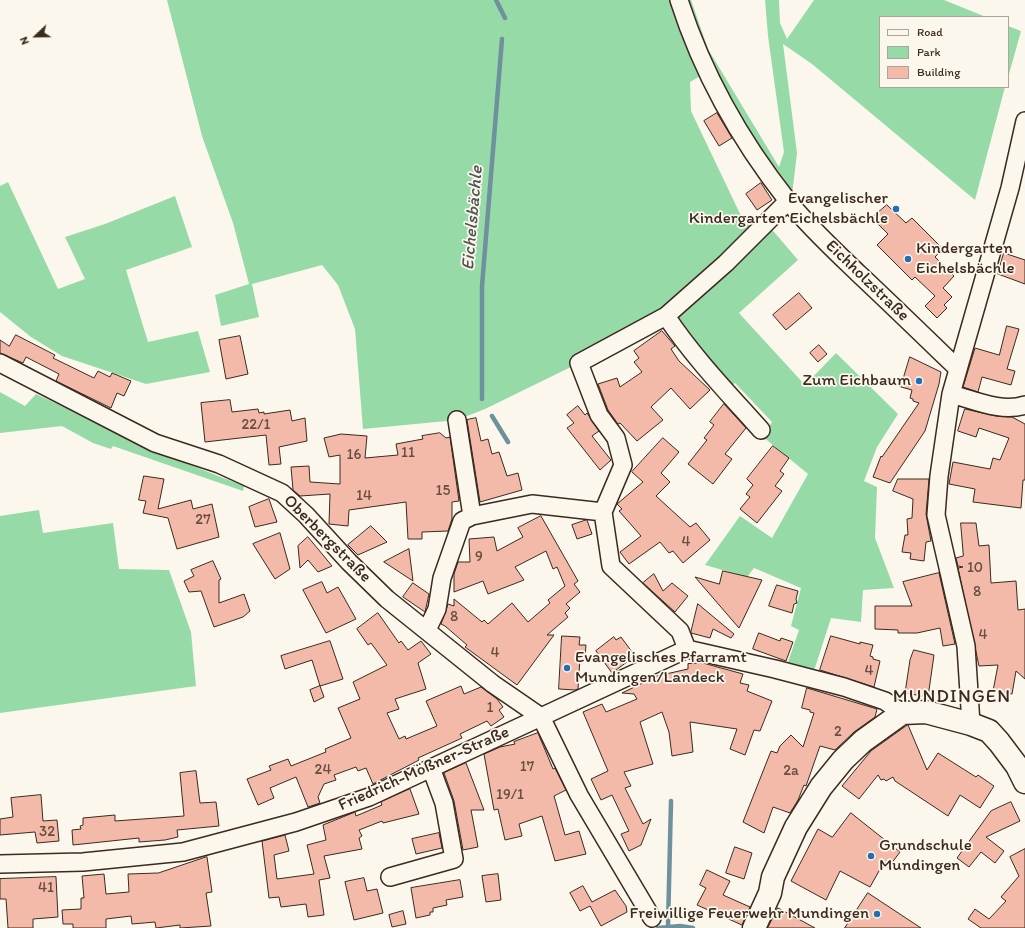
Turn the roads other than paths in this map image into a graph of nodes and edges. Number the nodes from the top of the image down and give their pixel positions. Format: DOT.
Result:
graph roads {
  1 [pos="679,0"];
  2 [pos="1025,121"];
  3 [pos="788,201"];
  4 [pos="666,316"];
  5 [pos="0,363"];
  6 [pos="957,368"];
  7 [pos="951,394"];
  8 [pos="1025,406"];
  9 [pos="457,420"];
  10 [pos="761,430"];
  11 [pos="603,512"];
  12 [pos="472,516"];
  13 [pos="427,630"];
  14 [pos="688,649"];
  15 [pos="902,713"];
  16 [pos="541,718"];
  17 [pos="971,724"];
  18 [pos="431,768"];
  19 [pos="1025,782"];
  20 [pos="0,864"];
  21 [pos="390,877"];
  22 [pos="652,918"];
  23 [pos="754,928"];
  1 -- 3 [label="street, Eichholzstraße"];
  2 -- 6 [label="street"];
  3 -- 4 [label="street"];
  3 -- 6 [label="street, Eichholzstraße"];
  4 -- 10 [label="street"];
  4 -- 11 [label="street"];
  5 -- 13 [label="street, Oberbergstraße"];
  6 -- 7 [label="street"];
  7 -- 8 [label="street"];
  7 -- 17 [label="street"];
  9 -- 12 [label="street"];
  11 -- 12 [label="street"];
  11 -- 14 [label="street"];
  12 -- 13 [label="street"];
  13 -- 16 [label="street, Oberbergstraße"];
  14 -- 15 [label="street"];
  14 -- 16 [label="street, Friedrich-Mößner-Straße"];
  15 -- 17 [label="street"];
  15 -- 23 [label="street"];
  16 -- 18 [label="street, Friedrich-Mößner-Straße"];
  16 -- 22 [label="street"];
  17 -- 19 [label="street"];
  18 -- 20 [label="street, Friedrich-Mößner-Straße"];
  18 -- 21 [label="street"];
}
